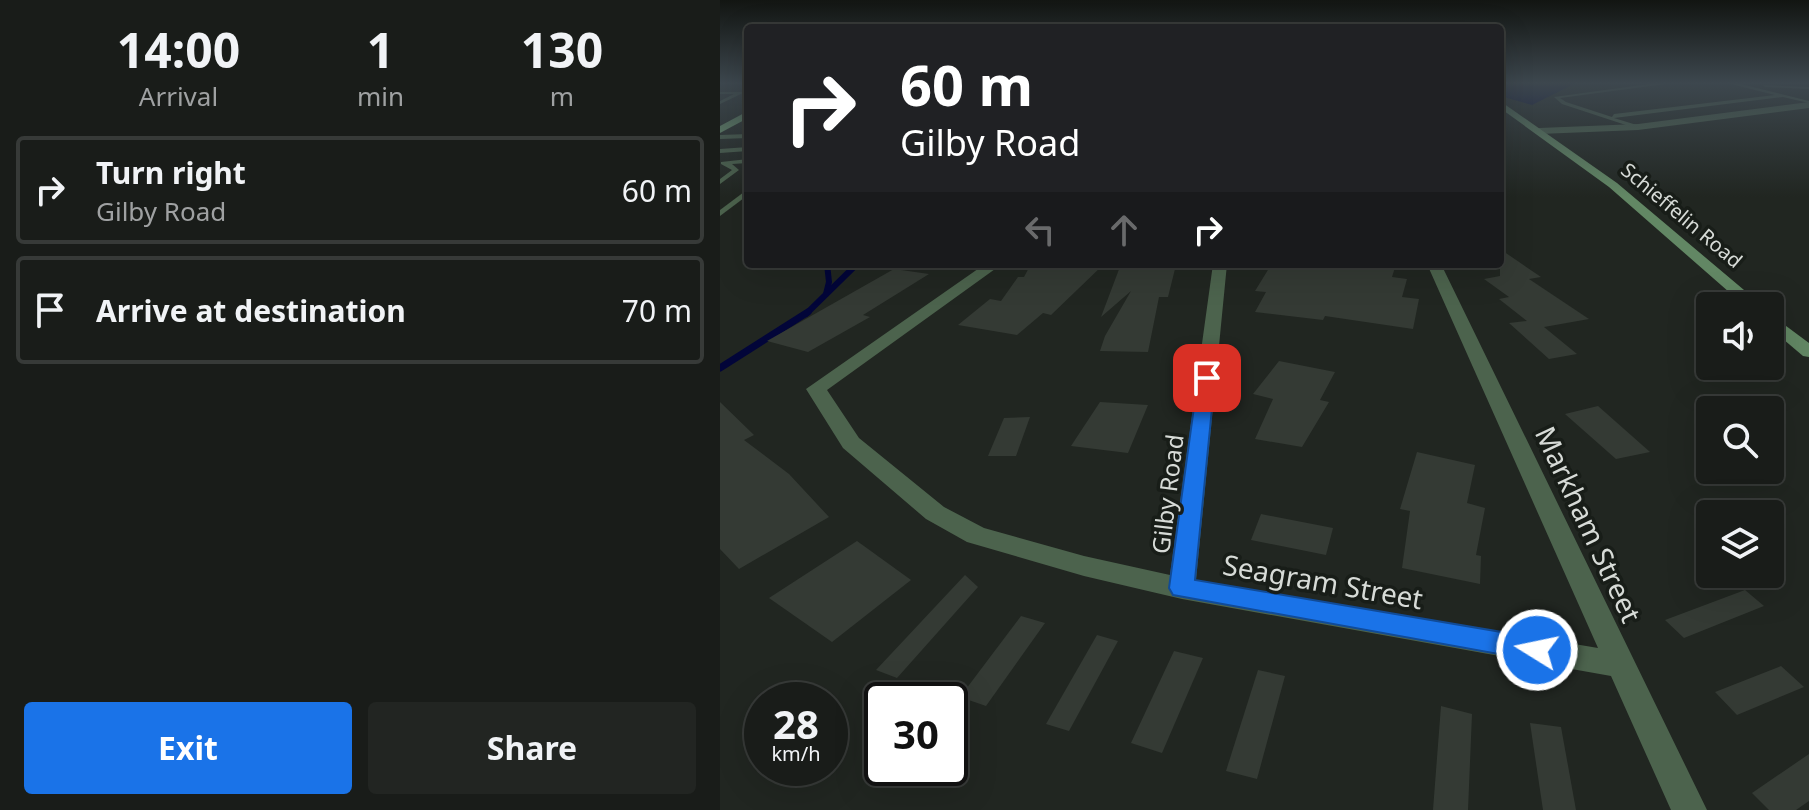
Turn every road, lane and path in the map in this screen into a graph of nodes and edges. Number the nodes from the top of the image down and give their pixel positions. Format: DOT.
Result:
graph roads {
  1 [pos="1524,121"];
  2 [pos="1619,121"];
  3 [pos="1684,121"];
  4 [pos="1638,127"];
  5 [pos="1539,131"];
  6 [pos="744,136"];
  7 [pos="720,137"];
  8 [pos="744,149"];
  9 [pos="720,151"];
  10 [pos="744,161"];
  11 [pos="723,163"];
  12 [pos="720,182"];
  13 [pos="744,194"];
  14 [pos="720,214"];
  15 [pos="989,268"];
  16 [pos="1220,268"];
  17 [pos="1436,268"];
  18 [pos="1739,292"];
  19 [pos="1784,331"];
  20 [pos="1809,352"];
  21 [pos="1182,588"];
  22 [pos="1622,665"];
  23 [pos="1689,810"];
  1 -- 5 [label="street, Schieffelin Road"];
  2 -- 4 [label="lane"];
  3 -- 4 [label="street"];
  4 -- 5 [label="street"];
  5 -- 18 [label="street, Schieffelin Road"];
  6 -- 7 [label="lane"];
  8 -- 9 [label="lane"];
  10 -- 11 [label="lane"];
  11 -- 12 [label="lane"];
  13 -- 14 [label="lane"];
  15 -- 21 [label="street, Seagram Street"];
  16 -- 21 [label="street, Gilby Road"];
  17 -- 22 [label="street, Markham Street"];
  19 -- 20 [label="street"];
  21 -- 22 [label="street, Seagram Street"];
  22 -- 23 [label="street, Markham Street"];
}
